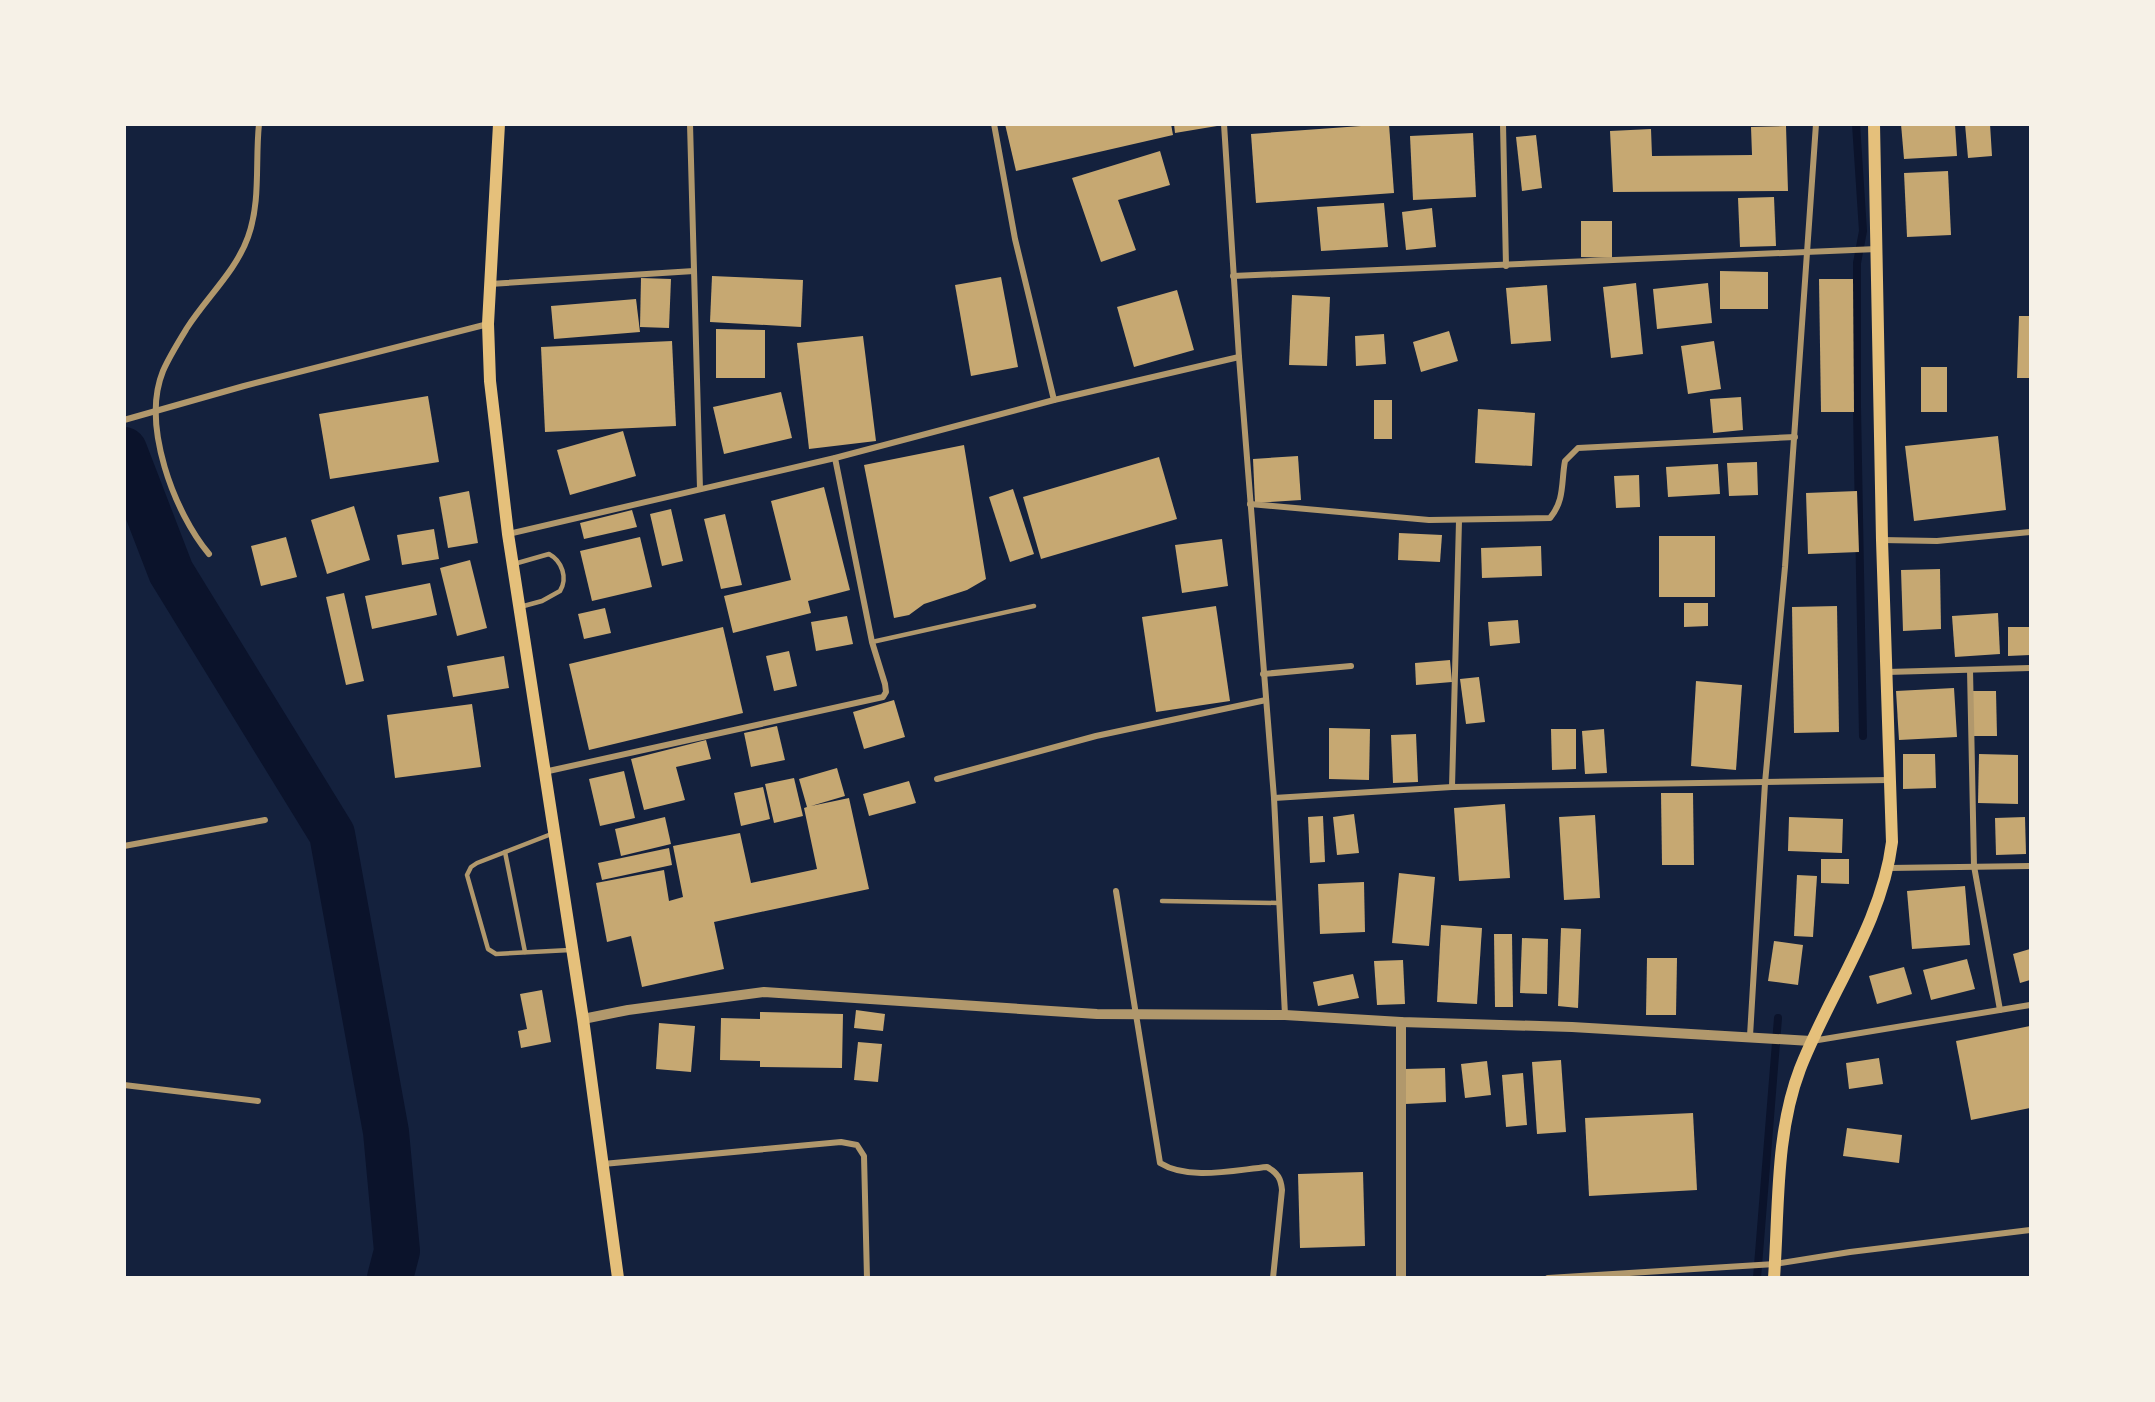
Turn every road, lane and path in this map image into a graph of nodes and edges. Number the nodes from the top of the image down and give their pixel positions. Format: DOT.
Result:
graph roads {
  1 [pos="259,124"];
  2 [pos="499,124"];
  3 [pos="690,124"];
  4 [pos="994,124"];
  5 [pos="1224,124"];
  6 [pos="1503,124"];
  7 [pos="1816,124"];
  8 [pos="1874,124"];
  9 [pos="1872,249"];
  10 [pos="1809,252"];
  11 [pos="1506,267"];
  12 [pos="694,271"];
  13 [pos="1233,276"];
  14 [pos="490,284"];
  15 [pos="488,324"];
  16 [pos="1239,357"];
  17 [pos="1054,400"];
  18 [pos="157,410"];
  19 [pos="124,420"];
  20 [pos="1795,437"];
  21 [pos="835,458"];
  22 [pos="700,489"];
  23 [pos="1250,504"];
  24 [pos="1459,521"];
  25 [pos="2031,532"];
  26 [pos="508,534"];
  27 [pos="1882,540"];
  28 [pos="209,554"];
  29 [pos="514,564"];
  30 [pos="1034,606"];
  31 [pos="520,607"];
  32 [pos="872,642"];
  33 [pos="1351,666"];
  34 [pos="2031,669"];
  35 [pos="1970,670"];
  36 [pos="1887,672"];
  37 [pos="1263,674"];
  38 [pos="1266,700"];
  39 [pos="544,772"];
  40 [pos="937,779"];
  41 [pos="1889,780"];
  42 [pos="1765,783"];
  43 [pos="1452,787"];
  44 [pos="1274,798"];
  45 [pos="265,820"];
  46 [pos="555,832"];
  47 [pos="124,846"];
  48 [pos="506,852"];
  49 [pos="1974,866"];
  50 [pos="2031,866"];
  51 [pos="1889,868"];
  52 [pos="1116,891"];
  53 [pos="1162,901"];
  54 [pos="1279,903"];
  55 [pos="572,950"];
  56 [pos="525,952"];
  57 [pos="2031,1005"];
  58 [pos="2000,1010"];
  59 [pos="1135,1014"];
  60 [pos="1285,1015"];
  61 [pos="583,1019"];
  62 [pos="1401,1022"];
  63 [pos="1750,1036"];
  64 [pos="1811,1041"];
  65 [pos="124,1085"];
  66 [pos="258,1101"];
  67 [pos="602,1164"];
  68 [pos="2031,1230"];
  69 [pos="1770,1264"];
  70 [pos="618,1278"];
  71 [pos="867,1278"];
  72 [pos="1273,1278"];
  73 [pos="1401,1278"];
  74 [pos="1548,1278"];
  75 [pos="1774,1278"];
  1 -- 18 [label="street"];
  2 -- 14 [label="main road"];
  3 -- 12 [label="street"];
  4 -- 17 [label="street"];
  5 -- 13 [label="street"];
  6 -- 11 [label="street"];
  7 -- 10 [label="street"];
  8 -- 9 [label="main road"];
  9 -- 10 [label="street"];
  9 -- 27 [label="main road"];
  10 -- 11 [label="street"];
  10 -- 20 [label="street"];
  11 -- 13 [label="street"];
  12 -- 14 [label="street"];
  12 -- 22 [label="street"];
  13 -- 16 [label="street"];
  14 -- 15 [label="main road"];
  15 -- 18 [label="street"];
  15 -- 26 [label="main road"];
  16 -- 17 [label="street"];
  16 -- 23 [label="street"];
  17 -- 21 [label="street"];
  18 -- 19 [label="street"];
  18 -- 28 [label="street"];
  20 -- 24 [label="street"];
  20 -- 42 [label="street"];
  21 -- 22 [label="street"];
  21 -- 32 [label="street"];
  22 -- 26 [label="street"];
  23 -- 24 [label="street"];
  23 -- 37 [label="street"];
  24 -- 43 [label="street"];
  25 -- 27 [label="street"];
  26 -- 29 [label="main road"];
  27 -- 36 [label="main road"];
  29 -- 31 [label="main road"];
  29 -- 31 [label="lane"];
  30 -- 32 [label="lane"];
  31 -- 39 [label="main road"];
  32 -- 39 [label="street"];
  33 -- 37 [label="street"];
  34 -- 35 [label="street"];
  35 -- 36 [label="street"];
  35 -- 49 [label="street"];
  36 -- 41 [label="main road"];
  37 -- 38 [label="street"];
  38 -- 40 [label="street"];
  38 -- 44 [label="street"];
  39 -- 46 [label="main road"];
  41 -- 42 [label="street"];
  41 -- 51 [label="main road"];
  42 -- 43 [label="street"];
  42 -- 63 [label="street"];
  43 -- 44 [label="street"];
  44 -- 54 [label="street"];
  45 -- 47 [label="street"];
  46 -- 48 [label="lane"];
  46 -- 55 [label="main road"];
  48 -- 56 [label="lane"];
  48 -- 56 [label="lane"];
  49 -- 50 [label="street"];
  49 -- 51 [label="street"];
  49 -- 58 [label="street"];
  51 -- 64 [label="main road"];
  52 -- 59 [label="street"];
  53 -- 54 [label="lane"];
  54 -- 60 [label="street"];
  55 -- 56 [label="lane"];
  55 -- 61 [label="main road"];
  57 -- 58 [label="street"];
  58 -- 64 [label="street"];
  59 -- 60 [label="street"];
  59 -- 61 [label="street"];
  59 -- 72 [label="street"];
  60 -- 62 [label="street"];
  61 -- 67 [label="main road"];
  62 -- 63 [label="street"];
  62 -- 73 [label="street"];
  63 -- 64 [label="street"];
  64 -- 69 [label="main road"];
  65 -- 66 [label="street"];
  67 -- 70 [label="main road"];
  67 -- 71 [label="street"];
  68 -- 69 [label="street"];
  69 -- 74 [label="street"];
  69 -- 75 [label="main road"];
}
